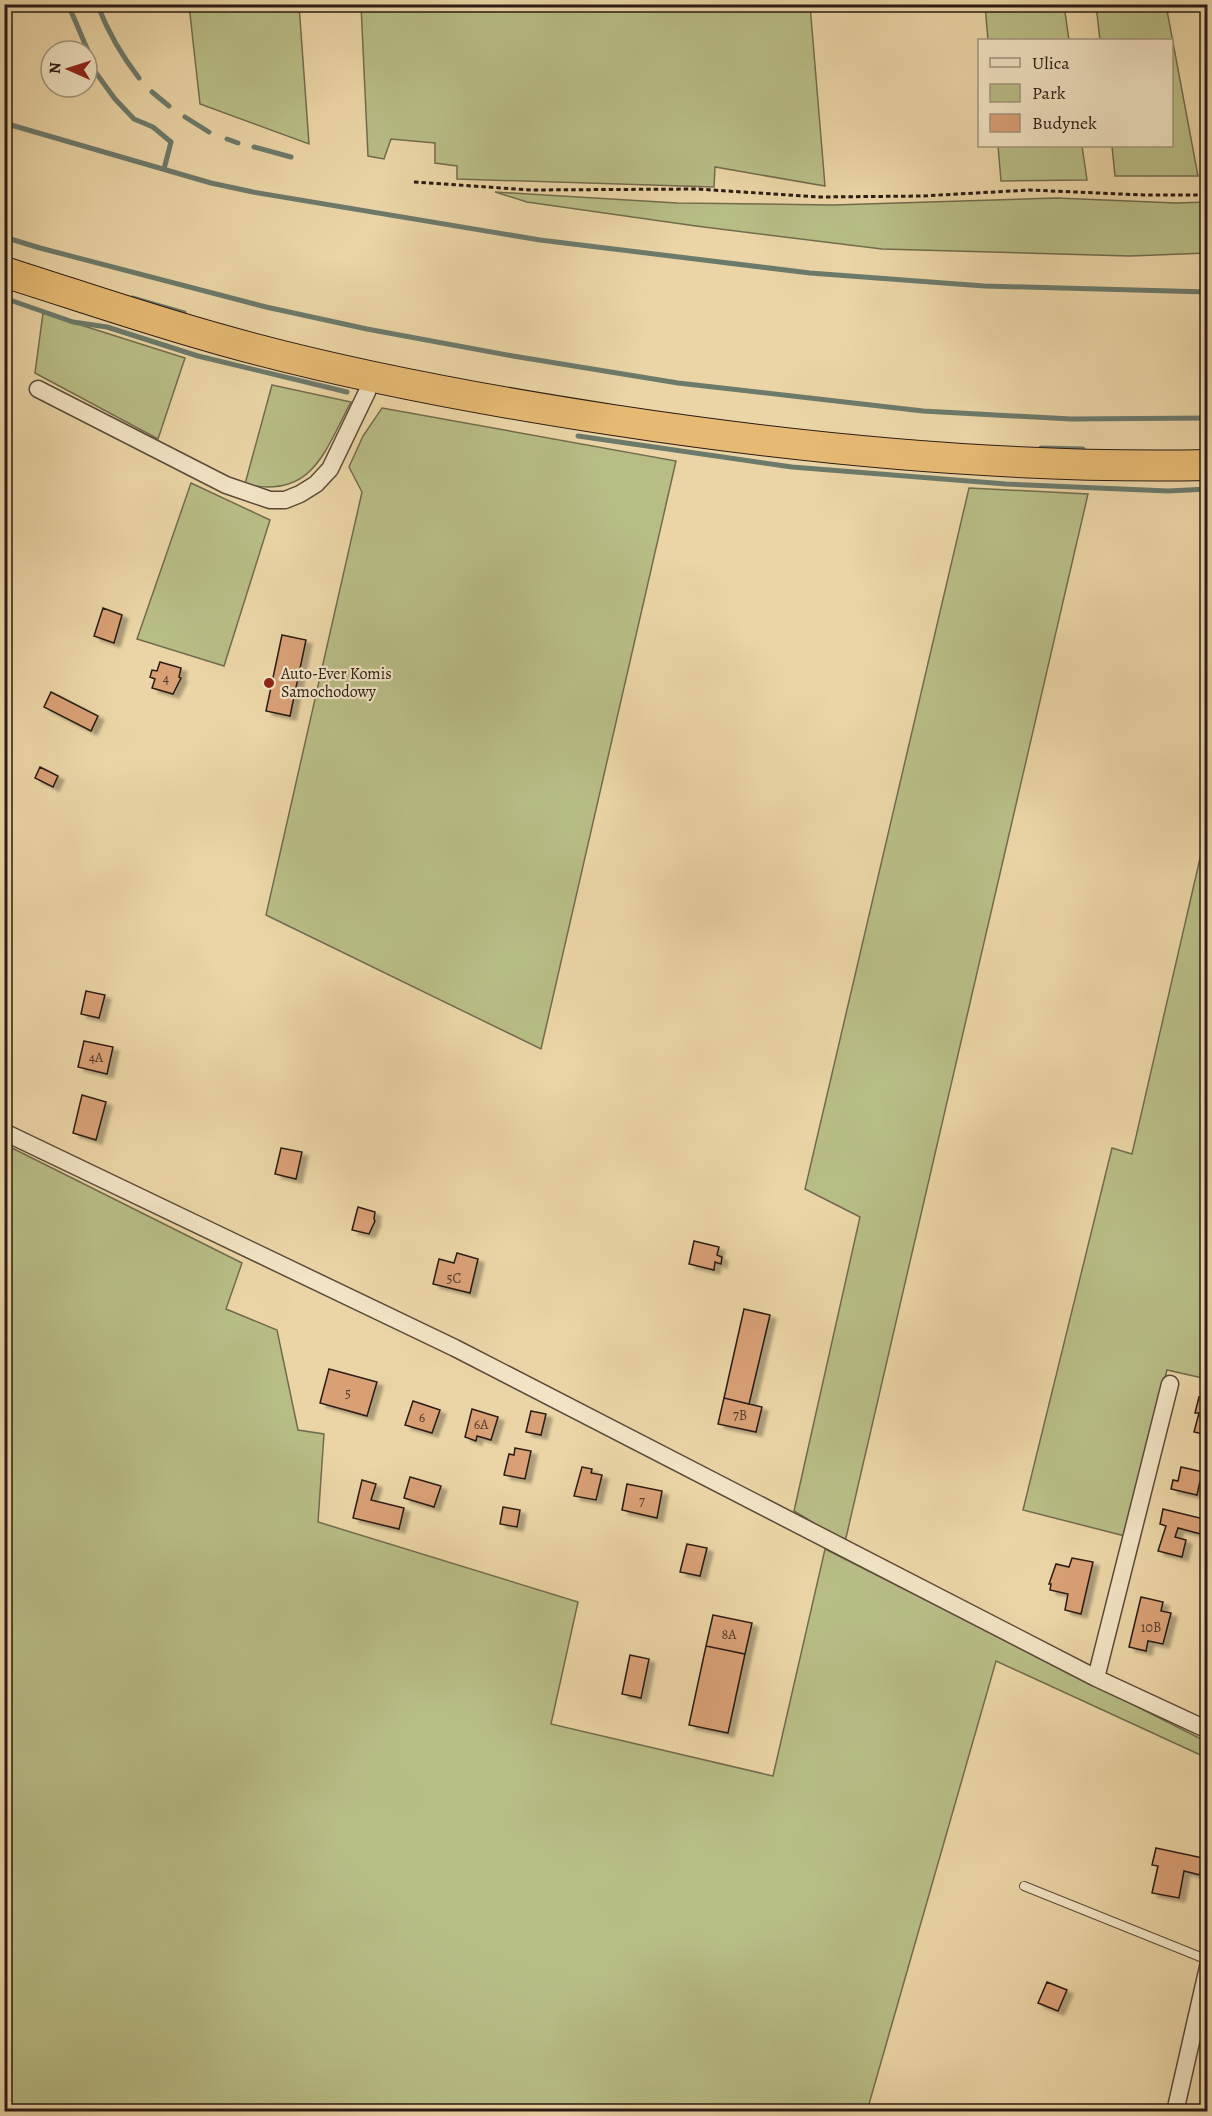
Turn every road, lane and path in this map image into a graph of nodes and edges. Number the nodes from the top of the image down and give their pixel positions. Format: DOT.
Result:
graph roads {
  1 [pos="414,182"];
  2 [pos="1208,195"];
  3 [pos="4,272"];
  4 [pos="371,376"];
  5 [pos="38,389"];
  6 [pos="1208,465"];
  7 [pos="4,1132"];
  8 [pos="1170,1384"];
  9 [pos="1096,1678"];
  10 [pos="1208,1730"];
  11 [pos="1024,1886"];
  12 [pos="1208,1960"];
  13 [pos="1208,1967"];
  14 [pos="1175,2112"];
  1 -- 2 [label="path"];
  3 -- 4 [label="highway"];
  4 -- 5 [label="street"];
  4 -- 6 [label="highway"];
  7 -- 9 [label="street"];
  8 -- 9 [label="street"];
  9 -- 10 [label="street"];
  11 -- 12 [label="lane"];
  13 -- 14 [label="street"];
}
